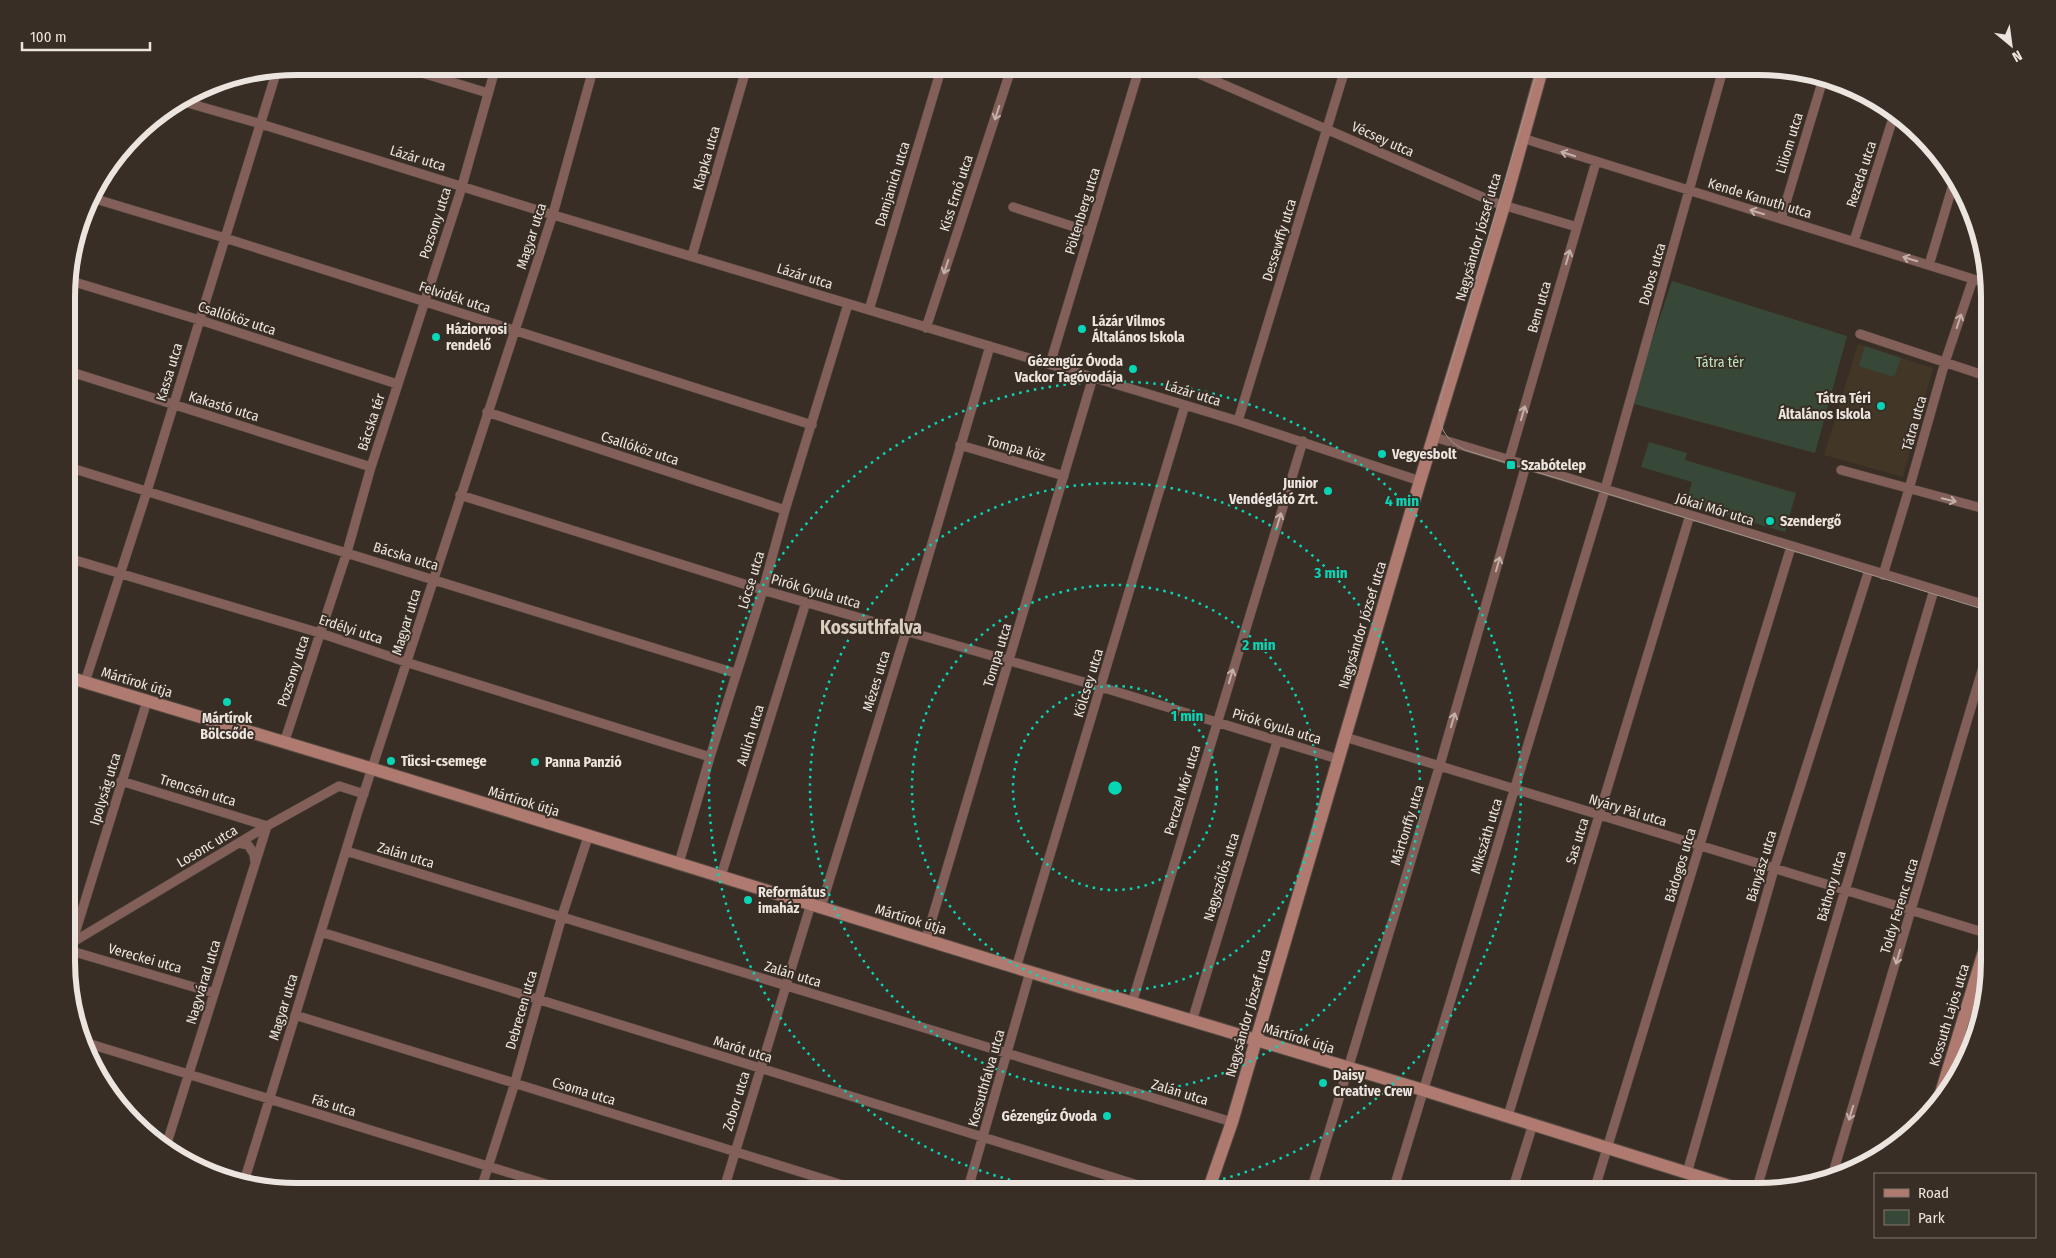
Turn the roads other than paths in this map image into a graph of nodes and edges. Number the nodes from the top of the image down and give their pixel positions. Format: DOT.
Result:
graph roads {
  1 [pos="428,75"];
  2 [pos="493,75"];
  3 [pos="592,75"];
  4 [pos="744,75"];
  5 [pos="939,75"];
  6 [pos="1009,75"];
  7 [pos="1137,75"];
  8 [pos="1202,75"];
  9 [pos="1343,75"];
  10 [pos="1540,75"];
  11 [pos="1721,75"];
  12 [pos="275,76"];
  13 [pos="1822,84"];
  14 [pos="488,93"];
  15 [pos="189,103"];
  16 [pos="1892,120"];
  17 [pos="261,124"];
  18 [pos="1327,129"];
  19 [pos="1522,138"];
  20 [pos="1596,162"];
  21 [pos="462,186"];
  22 [pos="1952,188"];
  23 [pos="1688,191"];
  24 [pos="98,200"];
  25 [pos="1504,206"];
  26 [pos="1013,207"];
  27 [pos="553,214"];
  28 [pos="1781,219"];
  29 [pos="1577,227"];
  30 [pos="1090,232"];
  31 [pos="225,238"];
  32 [pos="1854,241"];
  33 [pos="692,256"];
  34 [pos="1929,265"];
  35 [pos="1973,279"];
  36 [pos="1981,281"];
  37 [pos="75,282"];
  38 [pos="425,301"];
  39 [pos="848,304"];
  40 [pos="869,310"];
  41 [pos="200,320"];
  42 [pos="926,328"];
  43 [pos="515,331"];
  44 [pos="1860,334"];
  45 [pos="990,346"];
  46 [pos="1945,362"];
  47 [pos="1050,364"];
  48 [pos="75,373"];
  49 [pos="1981,374"];
  50 [pos="1093,378"];
  51 [pos="397,384"];
  52 [pos="173,405"];
  53 [pos="1185,405"];
  54 [pos="487,412"];
  55 [pos="1238,421"];
  56 [pos="812,425"];
  57 [pos="1434,437"];
  58 [pos="1303,441"];
  59 [pos="960,445"];
  60 [pos="1509,460"];
  61 [pos="1526,465"];
  62 [pos="371,467"];
  63 [pos="75,470"];
  64 [pos="1841,470"];
  65 [pos="1064,476"];
  66 [pos="1420,481"];
  67 [pos="1605,489"];
  68 [pos="1910,490"];
  69 [pos="147,491"];
  70 [pos="460,495"];
  71 [pos="1981,508"];
  72 [pos="786,510"];
  73 [pos="1690,515"];
  74 [pos="1791,546"];
  75 [pos="347,552"];
  76 [pos="75,560"];
  77 [pos="1869,570"];
  78 [pos="121,574"];
  79 [pos="1883,575"];
  80 [pos="434,579"];
  81 [pos="764,590"];
  82 [pos="1934,590"];
  83 [pos="806,602"];
  84 [pos="1981,604"];
  85 [pos="906,632"];
  86 [pos="320,633"];
  87 [pos="1009,661"];
  88 [pos="408,663"];
  89 [pos="735,673"];
  90 [pos="1981,674"];
  91 [pos="75,679"];
  92 [pos="85,682"];
  93 [pos="1101,686"];
  94 [pos="147,701"];
  95 [pos="1217,722"];
  96 [pos="1345,737"];
  97 [pos="1277,742"];
  98 [pos="284,743"];
  99 [pos="710,757"];
  100 [pos="1338,759"];
  101 [pos="1439,767"];
  102 [pos="372,769"];
  103 [pos="121,780"];
  104 [pos="1515,789"];
  105 [pos="364,794"];
  106 [pos="1599,816"];
  107 [pos="267,826"];
  108 [pos="588,836"];
  109 [pos="239,844"];
  110 [pos="1700,846"];
  111 [pos="346,851"];
  112 [pos="255,863"];
  113 [pos="679,864"];
  114 [pos="1774,869"];
  115 [pos="721,876"];
  116 [pos="1844,889"];
  117 [pos="816,906"];
  118 [pos="1912,911"];
  119 [pos="562,916"];
  120 [pos="75,930"];
  121 [pos="321,932"];
  122 [pos="1981,933"];
  123 [pos="926,939"];
  124 [pos="75,943"];
  125 [pos="75,948"];
  126 [pos="1981,961"];
  127 [pos="1016,968"];
  128 [pos="1030,972"];
  129 [pos="785,986"];
  130 [pos="214,993"];
  131 [pos="539,1000"];
  132 [pos="1132,1003"];
  133 [pos="295,1015"];
  134 [pos="1192,1021"];
  135 [pos="1255,1040"];
  136 [pos="91,1043"];
  137 [pos="1007,1054"];
  138 [pos="1349,1069"];
  139 [pos="760,1070"];
  140 [pos="189,1074"];
  141 [pos="514,1083"];
  142 [pos="1943,1086"];
  143 [pos="1423,1090"];
  144 [pos="269,1100"];
  145 [pos="1508,1116"];
  146 [pos="1232,1122"];
  147 [pos="1533,1124"];
  148 [pos="983,1136"];
  149 [pos="167,1141"];
  150 [pos="1607,1147"];
  151 [pos="735,1152"];
  152 [pos="488,1166"];
  153 [pos="1834,1170"];
  154 [pos="1687,1173"];
  155 [pos="245,1177"];
  156 [pos="483,1183"];
  157 [pos="543,1183"];
  158 [pos="726,1183"];
  159 [pos="836,1183"];
  160 [pos="970,1183"];
  161 [pos="1129,1183"];
  162 [pos="1211,1183"];
  163 [pos="1313,1183"];
  164 [pos="1395,1183"];
  165 [pos="1515,1183"];
  166 [pos="1596,1183"];
  167 [pos="1708,1183"];
  168 [pos="1758,1183"];
  1 -- 14 [label="street"];
  2 -- 14 [label="street, Pozsony utca"];
  3 -- 27 [label="street, Magyar utca"];
  4 -- 33 [label="street, Klapka utca"];
  5 -- 40 [label="street, Damjanich utca"];
  6 -- 42 [label="street, Kiss Ernő utca, one-way"];
  7 -- 30 [label="street, Pöltenberg utca"];
  8 -- 18 [label="street, Vécsey utca"];
  9 -- 18 [label="street, Dessewffy utca"];
  10 -- 19 [label="street, Nagysándor József utca"];
  11 -- 23 [label="street, Dobos utca"];
  12 -- 17 [label="street, Kassa utca"];
  13 -- 28 [label="street, Liliom utca"];
  14 -- 21 [label="street, Pozsony utca"];
  15 -- 17 [label="street, Lázár utca"];
  16 -- 32 [label="street, Rezeda utca"];
  17 -- 21 [label="street, Lázár utca"];
  17 -- 31 [label="street, Kassa utca"];
  18 -- 25 [label="street, Vécsey utca"];
  18 -- 55 [label="street, Dessewffy utca"];
  20 -- 19 [label="street, Kende Kanuth utca, one-way"];
  19 -- 25 [label="street, Nagysándor József utca"];
  20 -- 23 [label="street, Kende Kanuth utca"];
  20 -- 29 [label="street, Bem utca"];
  21 -- 27 [label="street, Lázár utca"];
  21 -- 38 [label="street, Pozsony utca"];
  22 -- 34 [label="street"];
  28 -- 23 [label="street, Kende Kanuth utca, one-way"];
  23 -- 67 [label="street, Dobos utca"];
  24 -- 31 [label="street, Felvidék utca"];
  25 -- 29 [label="street, Vécsey utca"];
  25 -- 57 [label="street, Nagysándor József utca"];
  26 -- 30 [label="street"];
  27 -- 33 [label="street, Lázár utca"];
  27 -- 43 [label="street, Magyar utca"];
  28 -- 32 [label="street, Kende Kanuth utca"];
  60 -- 29 [label="street, Bem utca, one-way"];
  30 -- 47 [label="street, Pöltenberg utca"];
  31 -- 38 [label="street, Felvidék utca"];
  31 -- 41 [label="street, Kassa utca"];
  34 -- 32 [label="street, Kende Kanuth utca, one-way"];
  33 -- 39 [label="street, Lázár utca"];
  34 -- 35 [label="street, Kende Kanuth utca"];
  35 -- 36 [label="street, Kende Kanuth utca"];
  46 -- 35 [label="street, one-way"];
  37 -- 41 [label="street, Csallóköz utca"];
  38 -- 43 [label="street, Felvidék utca"];
  38 -- 51 [label="street, Bácska tér"];
  39 -- 40 [label="street, Lázár utca"];
  39 -- 56 [label="street, Lőcse utca"];
  40 -- 42 [label="street, Lázár utca"];
  41 -- 51 [label="street, Csallóköz utca"];
  41 -- 52 [label="street, Kassa utca"];
  42 -- 45 [label="street, Lázár utca"];
  43 -- 54 [label="street, Magyar utca"];
  43 -- 56 [label="street, Felvidék utca"];
  44 -- 46 [label="street"];
  45 -- 47 [label="street, Lázár utca"];
  45 -- 59 [label="street, Mézes utca"];
  46 -- 49 [label="street"];
  46 -- 68 [label="street"];
  47 -- 50 [label="street, Lázár utca"];
  48 -- 52 [label="street, Kakastó utca"];
  50 -- 53 [label="street, Lázár utca"];
  50 -- 65 [label="street, Tompa utca"];
  51 -- 62 [label="street, Bácska tér"];
  52 -- 62 [label="street, Kakastó utca"];
  52 -- 69 [label="street, Kassa utca"];
  53 -- 55 [label="street, Lázár utca"];
  53 -- 93 [label="street, Kölcsey utca"];
  54 -- 70 [label="street, Magyar utca"];
  54 -- 72 [label="street, Csallóköz utca"];
  55 -- 58 [label="street, Lázár utca"];
  56 -- 72 [label="street, Lőcse utca"];
  57 -- 60 [label="street, Jókai Mór utca"];
  57 -- 66 [label="street, Nagysándor József utca"];
  58 -- 66 [label="street, Lázár utca"];
  95 -- 58 [label="street, Perczel Mór utca, one-way"];
  59 -- 65 [label="street, Tompa köz"];
  59 -- 85 [label="street, Mézes utca"];
  60 -- 61 [label="street, Jókai Mór utca"];
  61 -- 67 [label="street, Jókai Mór utca"];
  101 -- 61 [label="street, Mártonffy utca, one-way"];
  62 -- 75 [label="street, Bácska tér"];
  63 -- 69 [label="street, Bácska utca"];
  64 -- 68 [label="street"];
  65 -- 87 [label="street, Tompa utca"];
  66 -- 96 [label="street, Nagysándor József utca"];
  67 -- 73 [label="street, Jókai Mór utca"];
  67 -- 104 [label="street, Mikszáth utca"];
  68 -- 71 [label="street, one-way"];
  68 -- 79 [label="street"];
  69 -- 75 [label="street, Bácska utca"];
  69 -- 78 [label="street, Kassa utca"];
  70 -- 80 [label="street, Magyar utca"];
  70 -- 81 [label="street, Pirók Gyula utca"];
  72 -- 81 [label="street, Lőcse utca"];
  73 -- 74 [label="street, Jókai Mór utca"];
  73 -- 106 [label="street, Sas utca"];
  74 -- 77 [label="street, Jókai Mór utca"];
  74 -- 110 [label="street, Bádogos utca"];
  75 -- 80 [label="street, Bácska utca"];
  75 -- 86 [label="street, Pozsony utca"];
  76 -- 78 [label="street, Erdélyi utca"];
  77 -- 79 [label="street, Jókai Mór utca"];
  77 -- 114 [label="street, Bányász utca"];
  78 -- 86 [label="street, Erdélyi utca"];
  78 -- 92 [label="street, Kassa utca"];
  79 -- 82 [label="street, Jókai Mór utca"];
  80 -- 88 [label="street, Magyar utca"];
  80 -- 89 [label="street, Bácska utca"];
  81 -- 83 [label="street, Pirók Gyula utca"];
  81 -- 89 [label="street, Lőcse utca"];
  82 -- 84 [label="street, Jókai Mór utca"];
  82 -- 116 [label="street, Báthory utca"];
  83 -- 85 [label="street, Pirók Gyula utca"];
  83 -- 115 [label="street, Aulich utca"];
  85 -- 87 [label="street, Pirók Gyula utca"];
  85 -- 117 [label="street, Mézes utca"];
  86 -- 88 [label="street, Erdélyi utca"];
  86 -- 98 [label="street, Pozsony utca"];
  87 -- 93 [label="street, Pirók Gyula utca"];
  87 -- 123 [label="street, Tompa utca"];
  88 -- 99 [label="street, Erdélyi utca"];
  88 -- 102 [label="street, Magyar utca"];
  89 -- 99 [label="street, Lőcse utca"];
  90 -- 118 [label="street, Toldy Ferenc utca"];
  91 -- 92 [label="street, Mártírok útja"];
  92 -- 94 [label="street, Mártírok útja"];
  93 -- 95 [label="street, Pirók Gyula utca"];
  93 -- 127 [label="street, Kölcsey utca"];
  94 -- 98 [label="street, Mártírok útja"];
  94 -- 103 [label="street, Ipolyság utca"];
  95 -- 97 [label="street, Pirók Gyula utca"];
  95 -- 132 [label="street, Perczel Mór utca"];
  96 -- 100 [label="street, Nagysándor József utca"];
  96 -- 101 [label="street, Nyáry Pál utca"];
  97 -- 100 [label="street, Pirók Gyula utca"];
  97 -- 134 [label="street, Nagyszőlős utca"];
  98 -- 102 [label="street, Mártírok útja"];
  99 -- 113 [label="street, Lőcse utca"];
  100 -- 135 [label="street, Nagysándor József utca"];
  101 -- 104 [label="street, Nyáry Pál utca"];
  101 -- 138 [label="street, Mártonffy utca"];
  102 -- 105 [label="street, Magyar utca"];
  102 -- 108 [label="street, Mártírok útja"];
  103 -- 107 [label="street, Trencsén utca"];
  103 -- 120 [label="street, Ipolyság utca"];
  104 -- 106 [label="street, Nyáry Pál utca"];
  104 -- 143 [label="street, Mikszáth utca"];
  105 -- 107 [label="street, Losonc utca"];
  105 -- 111 [label="street, Magyar utca"];
  106 -- 110 [label="street, Nyáry Pál utca"];
  106 -- 145 [label="street, Sas utca"];
  107 -- 109 [label="street, Losonc utca"];
  107 -- 112 [label="street, Nagyvárad utca"];
  108 -- 113 [label="street, Mártírok útja"];
  108 -- 119 [label="street, Debrecen utca"];
  109 -- 112 [label="street"];
  109 -- 124 [label="street, Losonc utca"];
  110 -- 114 [label="street, Nyáry Pál utca"];
  110 -- 150 [label="street, Bádogos utca"];
  111 -- 119 [label="street, Zalán utca"];
  111 -- 121 [label="street, Magyar utca"];
  112 -- 130 [label="street, Nagyvárad utca"];
  113 -- 115 [label="street, Mártírok útja"];
  114 -- 116 [label="street, Nyáry Pál utca"];
  114 -- 154 [label="street, Bányász utca"];
  115 -- 117 [label="street, Mártírok útja"];
  116 -- 118 [label="street, Nyáry Pál utca"];
  116 -- 168 [label="street, Báthory utca"];
  117 -- 123 [label="street, Mártírok útja"];
  117 -- 129 [label="street, Zobor utca"];
  118 -- 122 [label="street, Nyáry Pál utca"];
  118 -- 153 [label="street, Toldy Ferenc utca, one-way"];
  119 -- 129 [label="street, Zalán utca"];
  119 -- 131 [label="street, Debrecen utca"];
  121 -- 131 [label="street, Marót utca"];
  121 -- 133 [label="street, Magyar utca"];
  123 -- 127 [label="street, Mártírok útja"];
  125 -- 130 [label="street, Vereckei utca"];
  126 -- 142 [label="street, Kossuth Lajos utca"];
  127 -- 128 [label="street, Mártírok útja"];
  128 -- 132 [label="street, Mártírok útja"];
  128 -- 137 [label="street, Kossuthfalva utca"];
  129 -- 137 [label="street, Zalán utca"];
  129 -- 139 [label="street, Zobor utca"];
  130 -- 140 [label="street, Nagyvárad utca"];
  131 -- 139 [label="street, Marót utca"];
  131 -- 141 [label="street, Debrecen utca"];
  132 -- 134 [label="street, Mártírok útja"];
  133 -- 141 [label="street, Csoma utca"];
  133 -- 144 [label="street, Magyar utca"];
  134 -- 135 [label="street, Mártírok útja"];
  135 -- 138 [label="street, Mártírok útja"];
  135 -- 146 [label="street, Nagysándor József utca"];
  136 -- 140 [label="street, Fás utca"];
  137 -- 146 [label="street, Zalán utca"];
  137 -- 148 [label="street, Kossuthfalva utca"];
  138 -- 143 [label="street, Mártírok útja"];
  138 -- 163 [label="street, Mártonffy utca"];
  139 -- 148 [label="street, Marót utca"];
  139 -- 151 [label="street, Zobor utca"];
  140 -- 144 [label="street, Fás utca"];
  140 -- 149 [label="street, Nagyvárad utca"];
  141 -- 151 [label="street, Csoma utca"];
  141 -- 152 [label="street, Debrecen utca"];
  143 -- 145 [label="street, Mártírok útja"];
  143 -- 164 [label="street, Mikszáth utca"];
  144 -- 152 [label="street, Fás utca"];
  144 -- 155 [label="street, Magyar utca"];
  145 -- 147 [label="street, Mártírok útja"];
  146 -- 162 [label="street, Nagysándor József utca"];
  147 -- 150 [label="street, Mártírok útja"];
  147 -- 165 [label="street"];
  148 -- 160 [label="street, Kossuthfalva utca"];
  148 -- 161 [label="street, Marót utca"];
  150 -- 154 [label="street, Mártírok útja"];
  150 -- 166 [label="street, Bádogos utca"];
  151 -- 158 [label="street, Zobor utca"];
  151 -- 159 [label="street, Csoma utca"];
  152 -- 156 [label="street, Debrecen utca"];
  152 -- 157 [label="street, Fás utca"];
  154 -- 167 [label="street, Mártírok útja"];
}
